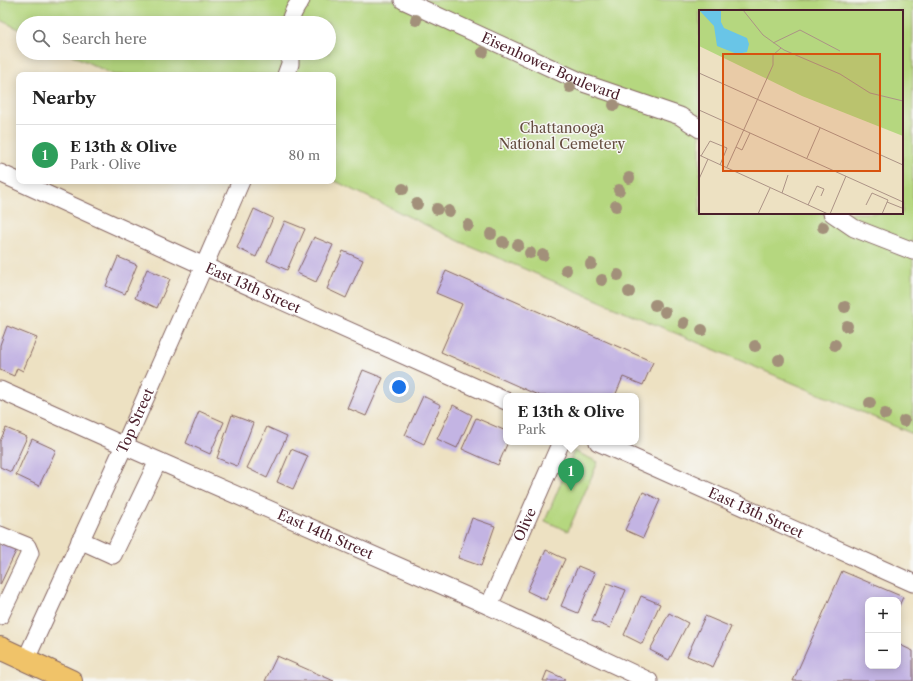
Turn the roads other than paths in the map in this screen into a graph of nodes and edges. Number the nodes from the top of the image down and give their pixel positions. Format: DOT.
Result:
graph roads {
  1 [pos="301,0"];
  2 [pos="403,0"];
  3 [pos="292,16"];
  4 [pos="290,60"];
  5 [pos="287,72"];
  6 [pos="699,128"];
  7 [pos="0,174"];
  8 [pos="16,181"];
  9 [pos="22,184"];
  10 [pos="240,184"];
  11 [pos="833,214"];
  12 [pos="913,251"];
  13 [pos="204,266"];
  14 [pos="0,390"];
  15 [pos="503,400"];
  16 [pos="560,445"];
  17 [pos="605,445"];
  18 [pos="124,446"];
  19 [pos="158,461"];
  20 [pos="0,535"];
  21 [pos="80,540"];
  22 [pos="913,583"];
  23 [pos="489,606"];
  24 [pos="0,616"];
  25 [pos="0,648"];
  26 [pos="26,660"];
  27 [pos="71,681"];
  28 [pos="649,681"];
  1 -- 3 [label="street"];
  2 -- 6 [label="street, Eisenhower Boulevard"];
  4 -- 5 [label="street"];
  7 -- 8 [label="street, East 13th Street"];
  9 -- 13 [label="street, East 13th Street"];
  10 -- 13 [label="street, Top Street"];
  11 -- 12 [label="street"];
  13 -- 15 [label="street, East 13th Street"];
  13 -- 18 [label="street, Top Street"];
  14 -- 18 [label="street, East 14th Street"];
  16 -- 23 [label="street, Olive"];
  17 -- 22 [label="street, East 13th Street"];
  18 -- 19 [label="street, East 14th Street"];
  18 -- 21 [label="street, Top Street"];
  19 -- 21 [label="street"];
  19 -- 23 [label="street, East 14th Street"];
  20 -- 24 [label="street"];
  21 -- 26 [label="street, Top Street"];
  23 -- 28 [label="street, East 14th Street"];
  25 -- 26 [label="main road"];
  26 -- 27 [label="main road"];
}
